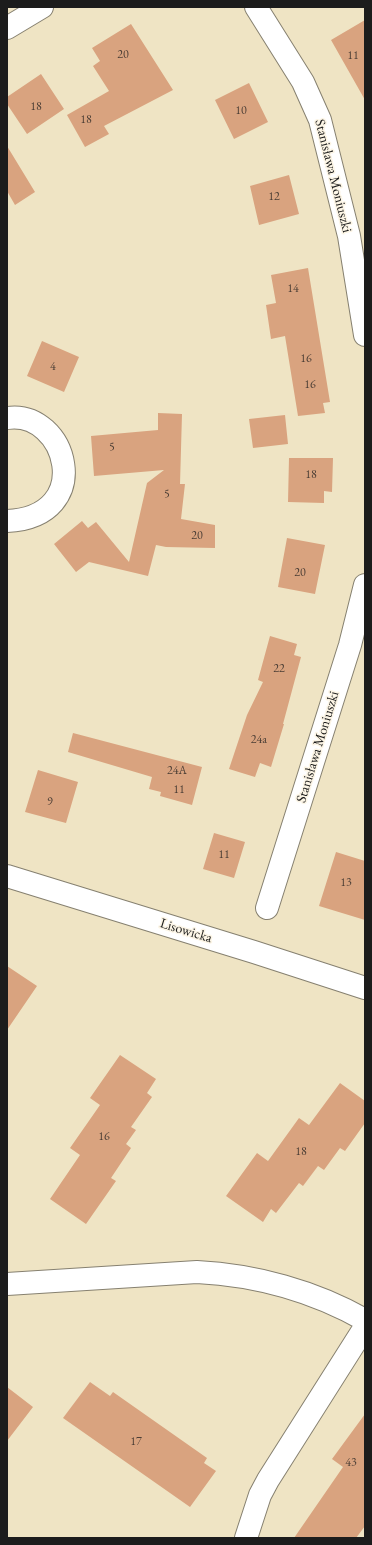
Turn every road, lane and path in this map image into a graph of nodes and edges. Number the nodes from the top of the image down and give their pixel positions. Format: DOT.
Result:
graph roads {
  1 [pos="42,7"];
  2 [pos="256,7"];
  3 [pos="7,28"];
  4 [pos="365,335"];
  5 [pos="7,418"];
  6 [pos="7,521"];
  7 [pos="365,585"];
  8 [pos="7,876"];
  9 [pos="267,908"];
  10 [pos="365,988"];
  11 [pos="7,1284"];
  12 [pos="365,1320"];
  13 [pos="365,1327"];
  14 [pos="246,1538"];
  1 -- 3 [label="street"];
  2 -- 4 [label="street, Stanisława Moniuszki"];
  5 -- 6 [label="street"];
  7 -- 9 [label="street, Stanisława Moniuszki"];
  8 -- 10 [label="street, Lisowicka"];
  11 -- 12 [label="street"];
  13 -- 14 [label="street"];
}
